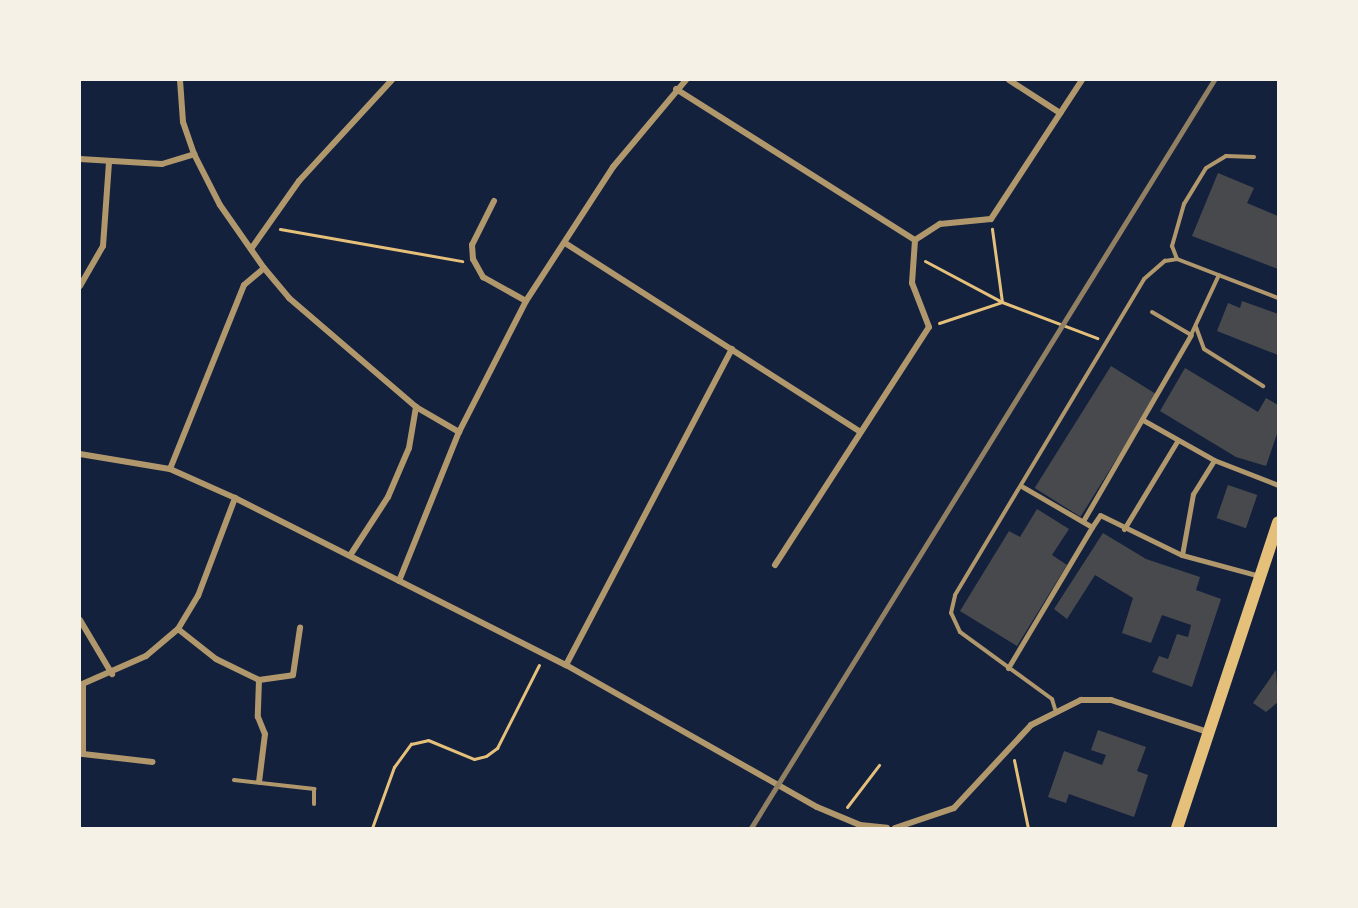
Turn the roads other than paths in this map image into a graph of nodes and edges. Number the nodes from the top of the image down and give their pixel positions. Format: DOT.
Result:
graph roads {
  1 [pos="180,80"];
  2 [pos="392,80"];
  3 [pos="686,80"];
  4 [pos="1009,80"];
  5 [pos="1082,80"];
  6 [pos="676,89"];
  7 [pos="1060,113"];
  8 [pos="194,154"];
  9 [pos="1254,158"];
  10 [pos="80,159"];
  11 [pos="109,163"];
  12 [pos="494,201"];
  13 [pos="915,240"];
  14 [pos="565,243"];
  15 [pos="251,249"];
  16 [pos="1177,259"];
  17 [pos="264,268"];
  18 [pos="1219,275"];
  19 [pos="80,286"];
  20 [pos="1278,298"];
  21 [pos="526,301"];
  22 [pos="1152,312"];
  23 [pos="1196,326"];
  24 [pos="1191,335"];
  25 [pos="732,349"];
  26 [pos="1263,386"];
  27 [pos="416,407"];
  28 [pos="1143,420"];
  29 [pos="859,431"];
  30 [pos="459,432"];
  31 [pos="1178,440"];
  32 [pos="80,454"];
  33 [pos="1214,460"];
  34 [pos="170,469"];
  35 [pos="1278,485"];
  36 [pos="1023,487"];
  37 [pos="235,498"];
  38 [pos="1083,522"];
  39 [pos="1278,522"];
  40 [pos="1092,527"];
  41 [pos="1124,529"];
  42 [pos="351,554"];
  43 [pos="1182,555"];
  44 [pos="775,565"];
  45 [pos="1260,576"];
  46 [pos="399,581"];
  47 [pos="80,620"];
  48 [pos="300,628"];
  49 [pos="178,629"];
  50 [pos="566,665"];
  51 [pos="1008,669"];
  52 [pos="112,674"];
  53 [pos="259,680"];
  54 [pos="81,685"];
  55 [pos="1055,709"];
  56 [pos="1205,731"];
  57 [pos="153,762"];
  58 [pos="234,780"];
  59 [pos="259,782"];
  60 [pos="314,804"];
  61 [pos="924,825"];
  62 [pos="887,828"];
  63 [pos="895,828"];
  64 [pos="1177,828"];
  1 -- 8 [label="street"];
  2 -- 15 [label="street"];
  3 -- 6 [label="street"];
  4 -- 7 [label="street"];
  5 -- 7 [label="street"];
  6 -- 13 [label="street"];
  6 -- 14 [label="street"];
  7 -- 13 [label="street"];
  8 -- 11 [label="street"];
  8 -- 15 [label="street"];
  9 -- 16 [label="lane"];
  10 -- 11 [label="street"];
  11 -- 19 [label="street"];
  12 -- 21 [label="street"];
  13 -- 29 [label="street"];
  14 -- 21 [label="street"];
  14 -- 25 [label="street"];
  15 -- 17 [label="street"];
  16 -- 18 [label="lane"];
  16 -- 36 [label="lane"];
  17 -- 27 [label="street"];
  17 -- 34 [label="street"];
  18 -- 20 [label="lane"];
  18 -- 23 [label="lane"];
  21 -- 30 [label="street"];
  22 -- 24 [label="lane"];
  23 -- 24 [label="lane"];
  23 -- 26 [label="lane"];
  24 -- 28 [label="street"];
  25 -- 29 [label="street"];
  25 -- 50 [label="street"];
  27 -- 30 [label="street"];
  27 -- 42 [label="street"];
  28 -- 31 [label="street"];
  28 -- 38 [label="street"];
  29 -- 44 [label="street"];
  30 -- 46 [label="street"];
  31 -- 33 [label="street"];
  31 -- 41 [label="street"];
  32 -- 34 [label="street"];
  33 -- 35 [label="street"];
  33 -- 43 [label="street"];
  34 -- 37 [label="street"];
  36 -- 38 [label="street"];
  36 -- 51 [label="lane"];
  37 -- 42 [label="street"];
  37 -- 49 [label="street"];
  38 -- 40 [label="street"];
  39 -- 45 [label="main road"];
  40 -- 41 [label="street"];
  40 -- 51 [label="street"];
  41 -- 43 [label="street"];
  42 -- 46 [label="street"];
  43 -- 45 [label="street"];
  45 -- 56 [label="main road"];
  46 -- 50 [label="street"];
  47 -- 52 [label="street"];
  48 -- 53 [label="street"];
  49 -- 52 [label="street"];
  49 -- 53 [label="street"];
  50 -- 62 [label="street"];
  51 -- 55 [label="lane"];
  52 -- 54 [label="street"];
  53 -- 59 [label="street"];
  54 -- 57 [label="street"];
  55 -- 56 [label="street"];
  55 -- 61 [label="street"];
  56 -- 64 [label="main road"];
  58 -- 59 [label="lane"];
  59 -- 60 [label="lane"];
  61 -- 63 [label="street"];
}
